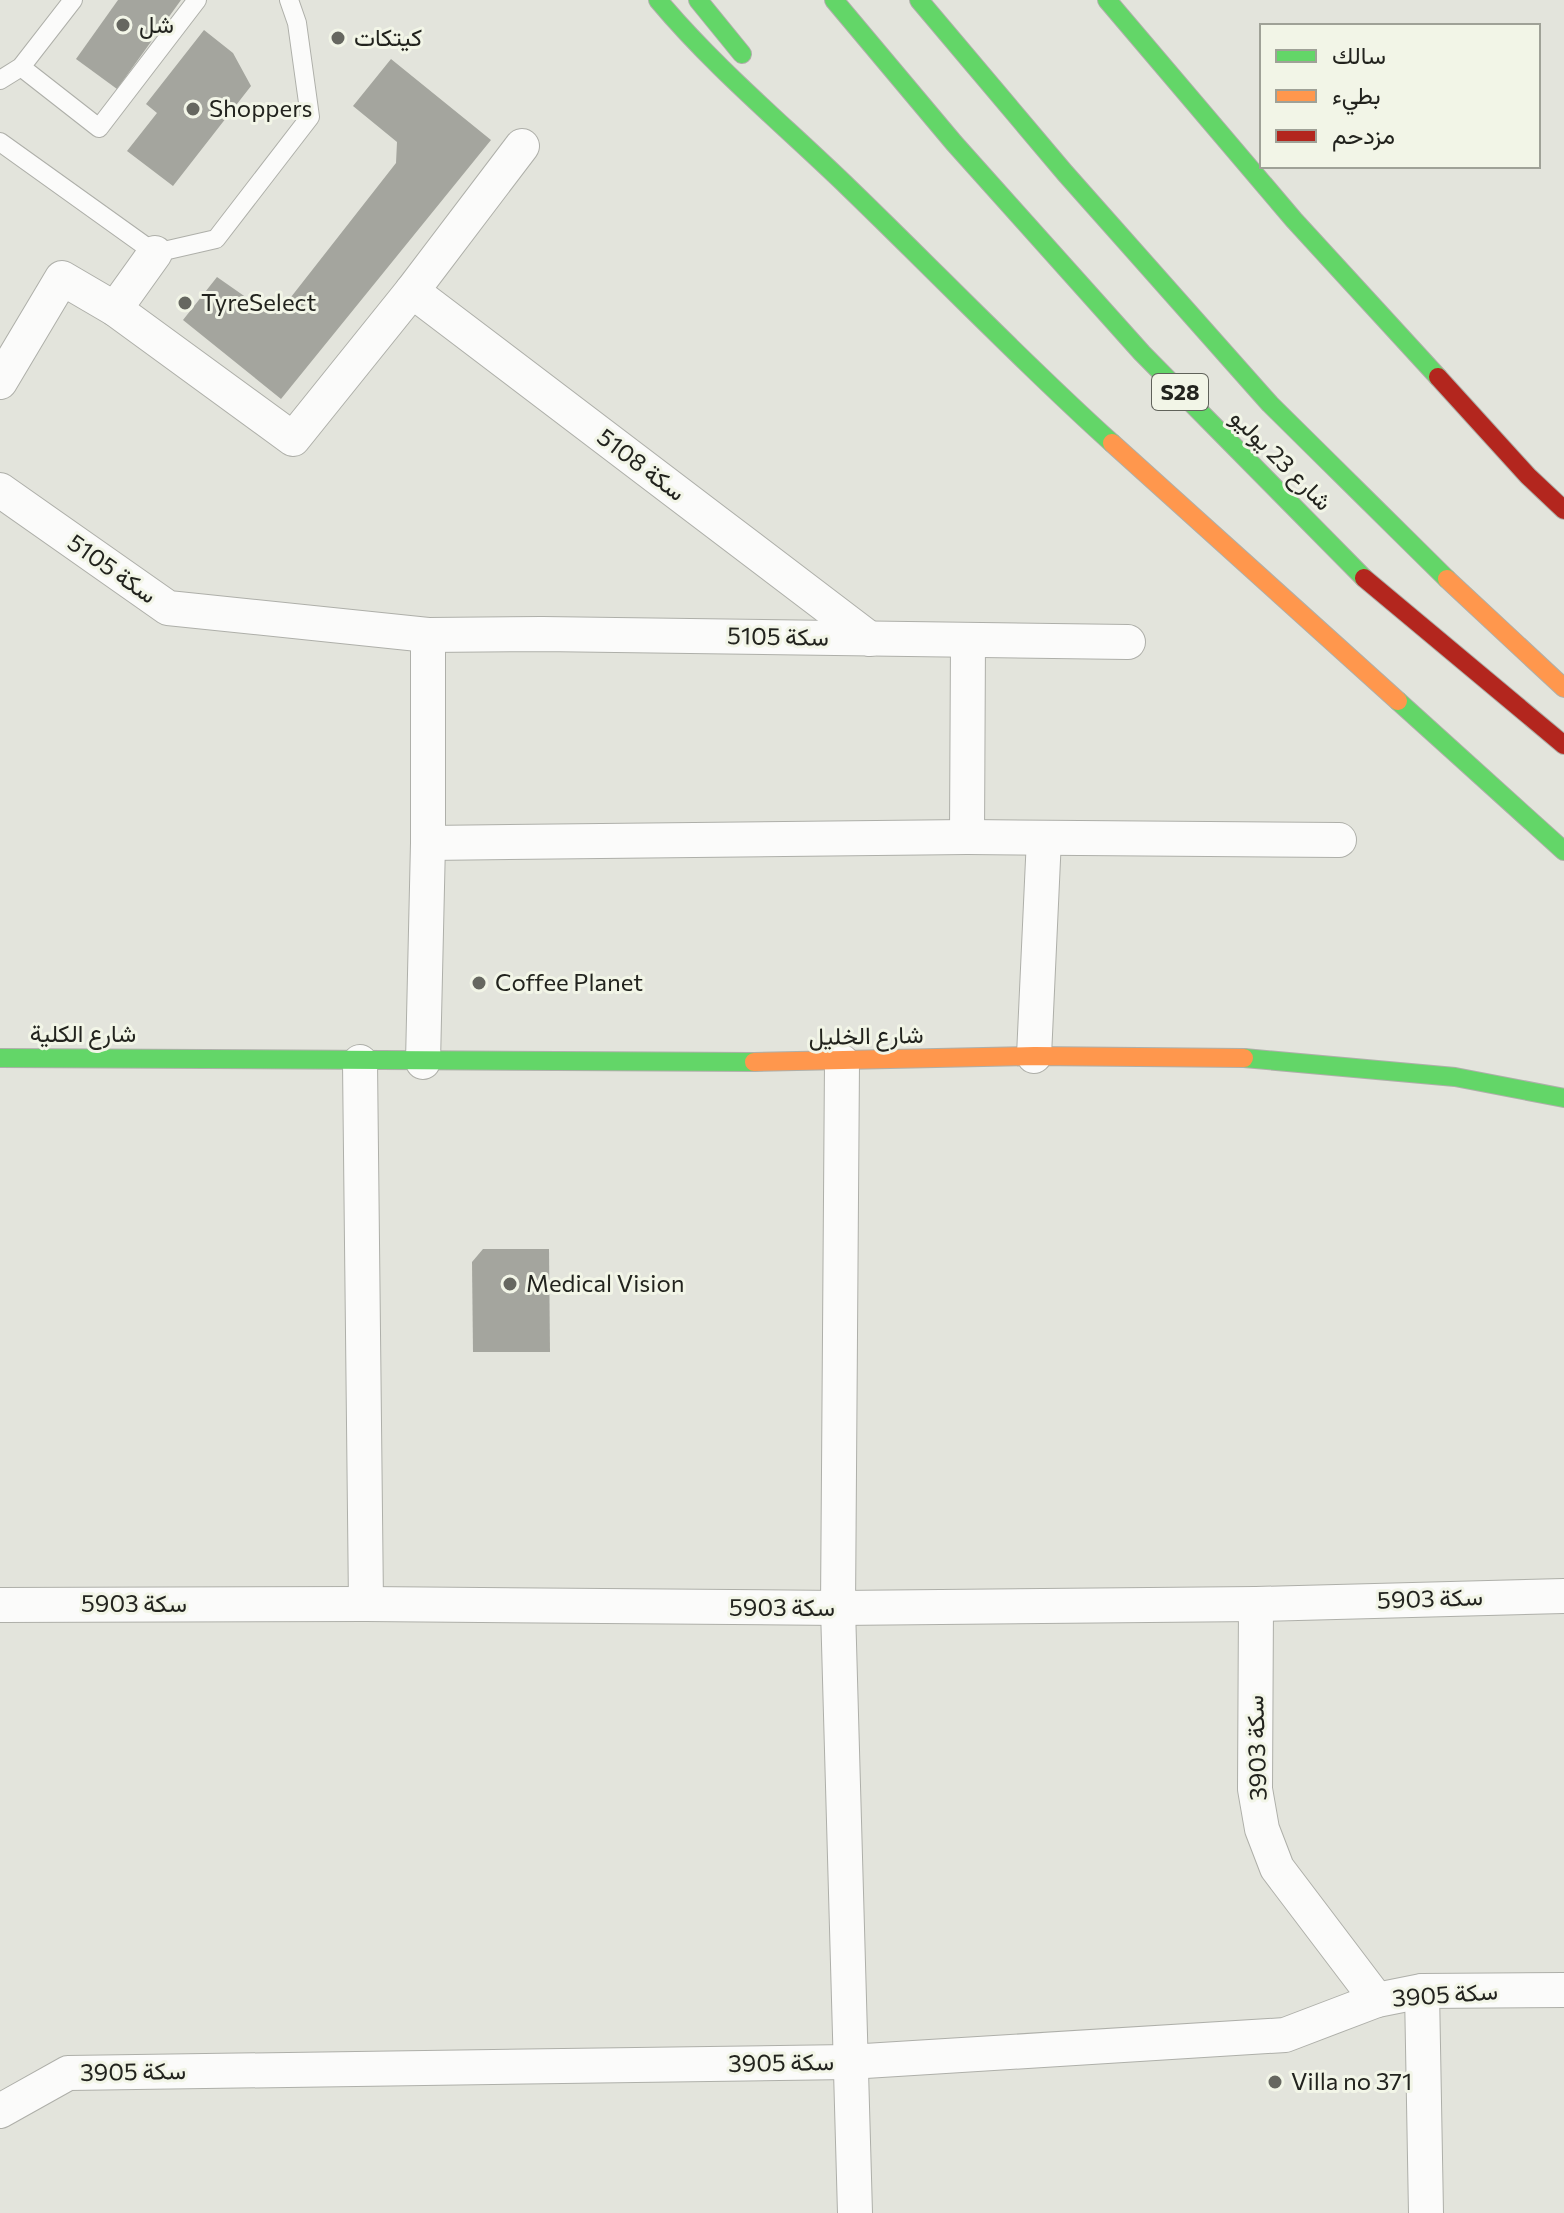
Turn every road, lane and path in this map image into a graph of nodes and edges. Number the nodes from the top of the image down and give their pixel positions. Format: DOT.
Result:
graph roads {
  1 [pos="73,0"];
  2 [pos="197,0"];
  3 [pos="289,0"];
  4 [pos="658,0"];
  5 [pos="698,0"];
  6 [pos="834,0"];
  7 [pos="919,0"];
  8 [pos="1107,0"];
  9 [pos="1101,22"];
  10 [pos="21,67"];
  11 [pos="0,80"];
  12 [pos="0,142"];
  13 [pos="522,146"];
  14 [pos="849,188"];
  15 [pos="1294,220"];
  16 [pos="155,253"];
  17 [pos="412,291"];
  18 [pos="115,309"];
  19 [pos="0,382"];
  20 [pos="0,490"];
  21 [pos="1564,510"];
  22 [pos="428,635"];
  23 [pos="870,639"];
  24 [pos="968,640"];
  25 [pos="1128,642"];
  26 [pos="1564,688"];
  27 [pos="1564,745"];
  28 [pos="967,837"];
  29 [pos="1044,838"];
  30 [pos="1339,840"];
  31 [pos="428,843"];
  32 [pos="1564,851"];
  33 [pos="30,1041"];
  34 [pos="1034,1056"];
  35 [pos="0,1058"];
  36 [pos="166,1058"];
  37 [pos="360,1062"];
  38 [pos="423,1062"];
  39 [pos="842,1062"];
  40 [pos="1564,1098"];
  41 [pos="1564,1596"];
  42 [pos="366,1604"];
  43 [pos="1256,1604"];
  44 [pos="0,1605"];
  45 [pos="838,1608"];
  46 [pos="1564,1990"];
  47 [pos="1422,1991"];
  48 [pos="1377,2000"];
  49 [pos="849,2062"];
  50 [pos="0,2111"];
  51 [pos="855,2213"];
  52 [pos="1426,2213"];
  1 -- 10 [label="lane"];
  2 -- 10 [label="lane"];
  3 -- 16 [label="lane"];
  4 -- 14 [label="main road"];
  5 -- 14 [label="main road"];
  6 -- 27 [label="main road, شارع 23 يوليو / S28"];
  7 -- 26 [label="main road, شارع 23 يوليو / S28"];
  8 -- 15 [label="main road"];
  9 -- 15 [label="main road"];
  10 -- 11 [label="lane"];
  12 -- 16 [label="lane"];
  13 -- 17 [label="street"];
  14 -- 32 [label="main road"];
  15 -- 21 [label="main road"];
  16 -- 18 [label="street"];
  17 -- 18 [label="street"];
  17 -- 23 [label="street, سكة 5108"];
  18 -- 19 [label="street"];
  20 -- 22 [label="street, سكة 5105"];
  22 -- 23 [label="street, سكة 5105"];
  22 -- 31 [label="street"];
  23 -- 24 [label="street, سكة 5105"];
  24 -- 25 [label="street, سكة 5105"];
  24 -- 28 [label="street"];
  28 -- 29 [label="street"];
  28 -- 31 [label="street"];
  29 -- 30 [label="street"];
  29 -- 34 [label="street"];
  31 -- 38 [label="street"];
  33 -- 36 [label="main road"];
  34 -- 39 [label="main road, شارع الخليل"];
  34 -- 40 [label="main road, شارع الخليل"];
  35 -- 36 [label="main road, شارع الكلية"];
  36 -- 37 [label="main road, شارع الخليل"];
  37 -- 38 [label="main road, شارع الخليل"];
  37 -- 42 [label="street"];
  38 -- 39 [label="main road, شارع الخليل"];
  39 -- 45 [label="street"];
  41 -- 43 [label="street, سكة 5903"];
  42 -- 44 [label="street, سكة 5903"];
  42 -- 45 [label="street, سكة 5903"];
  43 -- 45 [label="street, سكة 5903"];
  43 -- 48 [label="street, سكة 3903"];
  45 -- 49 [label="street"];
  46 -- 47 [label="street, سكة 3905"];
  47 -- 48 [label="street, سكة 3905"];
  47 -- 52 [label="street"];
  48 -- 49 [label="street, سكة 3905"];
  49 -- 50 [label="street, سكة 3905"];
  49 -- 51 [label="street"];
}
